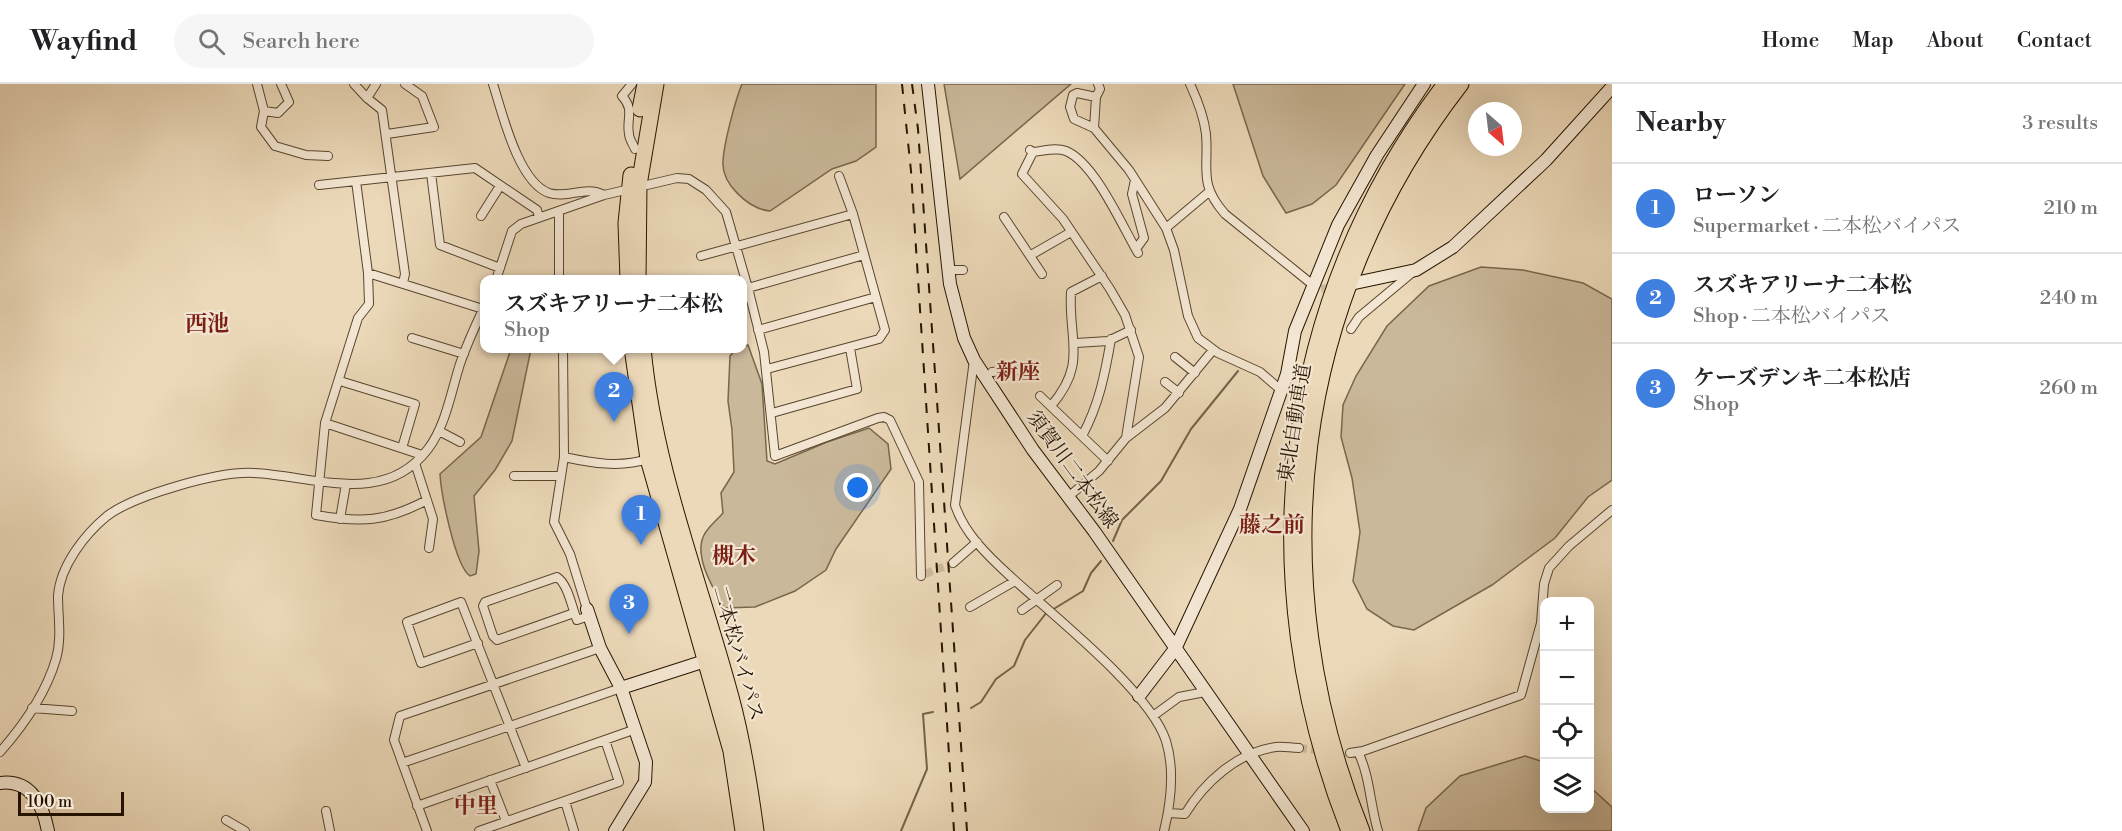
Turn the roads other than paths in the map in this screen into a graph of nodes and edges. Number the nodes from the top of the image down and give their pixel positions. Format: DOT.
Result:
graph roads {
  1 [pos="257,84"];
  2 [pos="281,84"];
  3 [pos="354,84"];
  4 [pos="376,84"];
  5 [pos="405,84"];
  6 [pos="493,84"];
  7 [pos="632,84"];
  8 [pos="645,84"];
  9 [pos="656,84"];
  10 [pos="928,84"];
  11 [pos="1098,84"];
  12 [pos="1190,84"];
  13 [pos="1424,84"];
  14 [pos="1445,84"];
  15 [pos="1461,84"];
  16 [pos="1612,87"];
  17 [pos="1096,97"];
  18 [pos="367,98"];
  19 [pos="264,111"];
  20 [pos="1094,128"];
  21 [pos="387,134"];
  22 [pos="635,149"];
  23 [pos="328,156"];
  24 [pos="432,173"];
  25 [pos="393,175"];
  26 [pos="839,176"];
  27 [pos="1135,180"];
  28 [pos="356,181"];
  29 [pos="319,185"];
  30 [pos="500,186"];
  31 [pos="634,187"];
  32 [pos="1210,191"];
  33 [pos="604,195"];
  34 [pos="559,211"];
  35 [pos="853,214"];
  36 [pos="481,216"];
  37 [pos="539,217"];
  38 [pos="1004,217"];
  39 [pos="1166,228"];
  40 [pos="1071,232"];
  41 [pos="736,248"];
  42 [pos="864,255"];
  43 [pos="1031,255"];
  44 [pos="701,256"];
  45 [pos="500,268"];
  46 [pos="948,270"];
  47 [pos="963,270"];
  48 [pos="1416,270"];
  49 [pos="368,273"];
  50 [pos="1042,273"];
  51 [pos="497,275"];
  52 [pos="559,275"];
  53 [pos="628,275"];
  54 [pos="638,275"];
  55 [pos="744,275"];
  56 [pos="1102,276"];
  57 [pos="403,283"];
  58 [pos="1355,283"];
  59 [pos="747,285"];
  60 [pos="748,288"];
  61 [pos="1314,290"];
  62 [pos="876,297"];
  63 [pos="480,307"];
  64 [pos="480,317"];
  65 [pos="1352,329"];
  66 [pos="758,330"];
  67 [pos="1131,330"];
  68 [pos="412,338"];
  69 [pos="1111,339"];
  70 [pos="1076,344"];
  71 [pos="850,348"];
  72 [pos="1214,350"];
  73 [pos="562,353"];
  74 [pos="633,353"];
  75 [pos="644,353"];
  76 [pos="464,354"];
  77 [pos="1175,357"];
  78 [pos="974,360"];
  79 [pos="767,369"];
  80 [pos="1030,369"];
  81 [pos="992,372"];
  82 [pos="1195,373"];
  83 [pos="340,381"];
  84 [pos="1165,382"];
  85 [pos="1282,391"];
  86 [pos="1179,393"];
  87 [pos="1040,396"];
  88 [pos="1051,406"];
  89 [pos="772,413"];
  90 [pos="325,423"];
  91 [pos="439,431"];
  92 [pos="1082,436"];
  93 [pos="1126,438"];
  94 [pos="460,442"];
  95 [pos="402,448"];
  96 [pos="422,455"];
  97 [pos="564,457"];
  98 [pos="648,459"];
  99 [pos="1108,461"];
  100 [pos="415,463"];
  101 [pos="514,476"];
  102 [pos="560,476"];
  103 [pos="320,480"];
  104 [pos="346,484"];
  105 [pos="1068,497"];
  106 [pos="427,500"];
  107 [pos="1612,510"];
  108 [pos="340,519"];
  109 [pos="977,542"];
  110 [pos="429,548"];
  111 [pos="953,563"];
  112 [pos="921,576"];
  113 [pos="1015,581"];
  114 [pos="1057,585"];
  115 [pos="1036,601"];
  116 [pos="970,607"];
  117 [pos="1022,610"];
  118 [pos="588,612"];
  119 [pos="574,613"];
  120 [pos="477,643"];
  121 [pos="600,648"];
  122 [pos="1175,650"];
  123 [pos="705,661"];
  124 [pos="495,684"];
  125 [pos="621,688"];
  126 [pos="1205,692"];
  127 [pos="1139,696"];
  128 [pos="32,708"];
  129 [pos="72,711"];
  130 [pos="1154,716"];
  131 [pos="510,725"];
  132 [pos="636,729"];
  133 [pos="605,740"];
  134 [pos="1299,748"];
  135 [pos="0,752"];
  136 [pos="1250,756"];
  137 [pos="402,763"];
  138 [pos="526,768"];
  139 [pos="490,780"];
  140 [pos="0,783"];
  141 [pos="565,801"];
  142 [pos="417,806"];
  143 [pos="326,811"];
  144 [pos="1168,813"];
  145 [pos="226,820"];
  146 [pos="506,821"];
  147 [pos="48,831"];
  148 [pos="245,831"];
  149 [pos="330,831"];
  150 [pos="427,831"];
  151 [pos="479,831"];
  152 [pos="574,831"];
  153 [pos="615,831"];
  154 [pos="743,831"];
  155 [pos="756,831"];
  156 [pos="1164,831"];
  157 [pos="1303,831"];
  158 [pos="1349,831"];
  159 [pos="1362,831"];
  160 [pos="1378,831"];
  1 -- 19 [label="street"];
  2 -- 19 [label="street"];
  3 -- 18 [label="street"];
  4 -- 18 [label="street"];
  5 -- 21 [label="street"];
  6 -- 33 [label="street"];
  7 -- 22 [label="street"];
  8 -- 22 [label="highway"];
  9 -- 31 [label="highway"];
  10 -- 46 [label="street, 須賀川二本松線"];
  11 -- 17 [label="street"];
  12 -- 32 [label="street"];
  13 -- 61 [label="street"];
  14 -- 158 [label="highway, 東北自動車道"];
  15 -- 159 [label="highway, 東北自動車道"];
  16 -- 48 [label="street"];
  17 -- 20 [label="street"];
  17 -- 20 [label="street"];
  18 -- 21 [label="street"];
  19 -- 23 [label="street"];
  20 -- 27 [label="street"];
  21 -- 25 [label="street"];
  22 -- 31 [label="highway"];
  24 -- 25 [label="street"];
  24 -- 30 [label="street"];
  24 -- 45 [label="street"];
  25 -- 28 [label="street"];
  25 -- 57 [label="street"];
  26 -- 35 [label="street"];
  27 -- 39 [label="street"];
  27 -- 40 [label="street"];
  28 -- 29 [label="street"];
  28 -- 49 [label="street"];
  30 -- 36 [label="street"];
  30 -- 37 [label="street"];
  31 -- 33 [label="street"];
  31 -- 41 [label="street"];
  31 -- 53 [label="highway"];
  31 -- 54 [label="highway"];
  32 -- 39 [label="street"];
  32 -- 61 [label="street"];
  33 -- 34 [label="street"];
  34 -- 37 [label="street"];
  34 -- 52 [label="street"];
  35 -- 41 [label="street"];
  35 -- 42 [label="street"];
  37 -- 45 [label="street"];
  38 -- 43 [label="street"];
  39 -- 72 [label="street"];
  40 -- 43 [label="street"];
  40 -- 56 [label="street"];
  41 -- 44 [label="street"];
  41 -- 55 [label="street"];
  42 -- 60 [label="street"];
  42 -- 62 [label="street"];
  43 -- 50 [label="street"];
  45 -- 51 [label="street"];
  46 -- 47 [label="street"];
  46 -- 78 [label="street, 須賀川二本松線"];
  48 -- 58 [label="street"];
  48 -- 65 [label="street"];
  49 -- 57 [label="street"];
  49 -- 83 [label="street"];
  56 -- 67 [label="street"];
  56 -- 70 [label="street"];
  57 -- 63 [label="street"];
  59 -- 60 [label="street"];
  60 -- 66 [label="street"];
  61 -- 85 [label="street"];
  62 -- 66 [label="street"];
  62 -- 71 [label="street"];
  64 -- 76 [label="street"];
  66 -- 79 [label="street"];
  67 -- 69 [label="street"];
  67 -- 93 [label="street"];
  68 -- 76 [label="street"];
  69 -- 70 [label="street"];
  69 -- 92 [label="street"];
  70 -- 88 [label="street"];
  71 -- 79 [label="street"];
  71 -- 89 [label="street"];
  72 -- 82 [label="street"];
  72 -- 85 [label="street"];
  73 -- 97 [label="street"];
  74 -- 98 [label="highway, 二本松バイパス"];
  75 -- 155 [label="highway, 二本松バイパス"];
  76 -- 91 [label="street"];
  77 -- 82 [label="street"];
  78 -- 105 [label="street, 須賀川二本松線"];
  78 -- 109 [label="street"];
  79 -- 89 [label="street"];
  80 -- 81 [label="street"];
  82 -- 86 [label="street"];
  83 -- 90 [label="street"];
  83 -- 95 [label="street"];
  84 -- 86 [label="street"];
  85 -- 122 [label="street"];
  86 -- 93 [label="street"];
  87 -- 88 [label="street"];
  88 -- 92 [label="street"];
  89 -- 112 [label="street"];
  90 -- 95 [label="street"];
  90 -- 103 [label="street"];
  91 -- 94 [label="street"];
  91 -- 96 [label="street"];
  92 -- 99 [label="street"];
  93 -- 99 [label="street"];
  95 -- 96 [label="street"];
  96 -- 100 [label="street"];
  97 -- 98 [label="street"];
  97 -- 102 [label="street"];
  98 -- 123 [label="highway, 二本松バイパス"];
  99 -- 105 [label="street"];
  100 -- 104 [label="street"];
  100 -- 106 [label="street"];
  101 -- 102 [label="street"];
  102 -- 118 [label="street"];
  103 -- 104 [label="street"];
  103 -- 108 [label="street"];
  103 -- 128 [label="street"];
  104 -- 108 [label="street"];
  105 -- 122 [label="street, 須賀川二本松線"];
  106 -- 108 [label="street"];
  106 -- 110 [label="street"];
  107 -- 160 [label="street"];
  109 -- 111 [label="street"];
  109 -- 113 [label="street"];
  113 -- 115 [label="street"];
  113 -- 116 [label="street"];
  114 -- 115 [label="street"];
  115 -- 117 [label="street"];
  115 -- 127 [label="street"];
  118 -- 119 [label="street"];
  118 -- 121 [label="street"];
  119 -- 119 [label="street"];
  120 -- 120 [label="street"];
  120 -- 124 [label="street"];
  121 -- 124 [label="street"];
  121 -- 125 [label="street"];
  122 -- 126 [label="street, 須賀川二本松線"];
  122 -- 127 [label="street"];
  123 -- 125 [label="street"];
  123 -- 154 [label="highway, 二本松バイパス"];
  124 -- 131 [label="street"];
  124 -- 137 [label="street"];
  125 -- 131 [label="street"];
  125 -- 132 [label="street"];
  126 -- 130 [label="street"];
  126 -- 136 [label="street, 須賀川二本松線"];
  127 -- 130 [label="street"];
  128 -- 129 [label="street"];
  128 -- 135 [label="street"];
  130 -- 144 [label="street"];
  131 -- 137 [label="street"];
  131 -- 138 [label="street"];
  132 -- 133 [label="street"];
  132 -- 153 [label="street"];
  133 -- 138 [label="street"];
  133 -- 141 [label="street"];
  134 -- 136 [label="street"];
  136 -- 144 [label="street"];
  136 -- 157 [label="street, 須賀川二本松線"];
  137 -- 142 [label="street"];
  138 -- 139 [label="street"];
  139 -- 142 [label="street"];
  139 -- 146 [label="street"];
  140 -- 147 [label="street"];
  141 -- 146 [label="street"];
  141 -- 152 [label="street"];
  142 -- 150 [label="street"];
  143 -- 149 [label="street"];
  144 -- 156 [label="street"];
  145 -- 148 [label="street"];
  146 -- 151 [label="street"];
}
